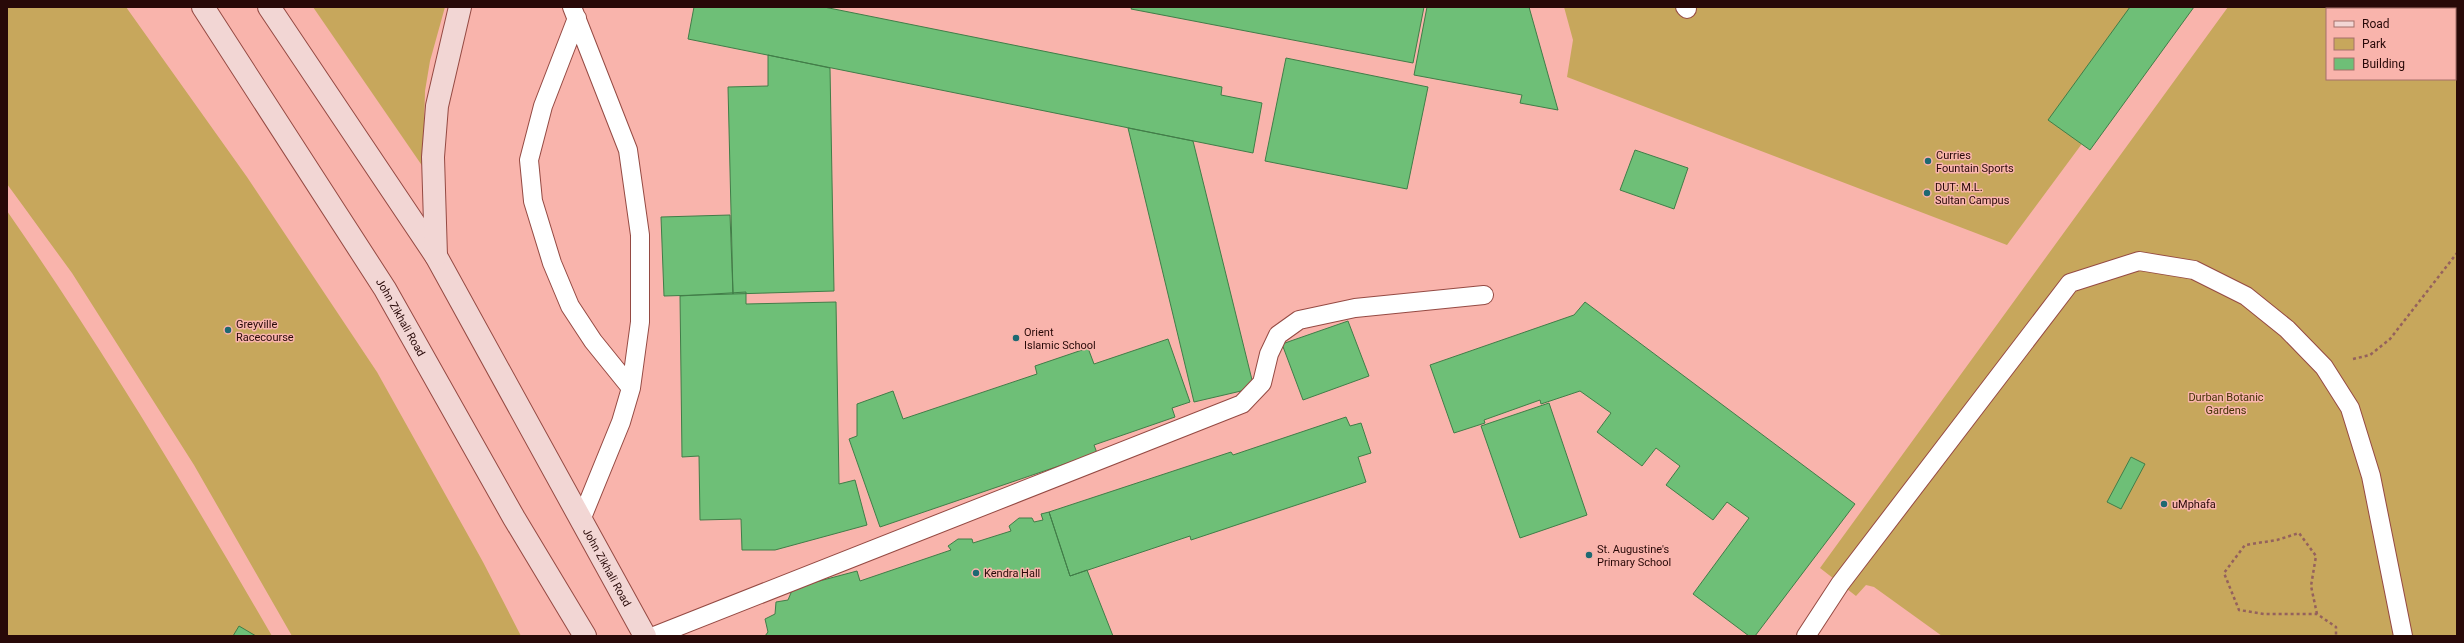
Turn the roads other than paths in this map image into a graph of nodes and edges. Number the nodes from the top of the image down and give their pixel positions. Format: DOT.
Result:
graph roads {
  1 [pos="203,7"];
  2 [pos="269,7"];
  3 [pos="460,7"];
  4 [pos="575,13"];
  5 [pos="436,256"];
  6 [pos="1484,295"];
  7 [pos="631,388"];
  8 [pos="581,520"];
  9 [pos="585,636"];
  10 [pos="645,636"];
  11 [pos="654,636"];
  12 [pos="1806,636"];
  13 [pos="2403,636"];
  1 -- 9 [label="main road, John Zikhali Road"];
  2 -- 5 [label="main road, John Zikhali Road"];
  3 -- 5 [label="main road"];
  4 -- 7 [label="lane"];
  4 -- 7 [label="lane"];
  5 -- 8 [label="main road, John Zikhali Road"];
  6 -- 11 [label="lane"];
  7 -- 8 [label="lane"];
  8 -- 10 [label="main road, John Zikhali Road"];
  12 -- 13 [label="lane"];
}
